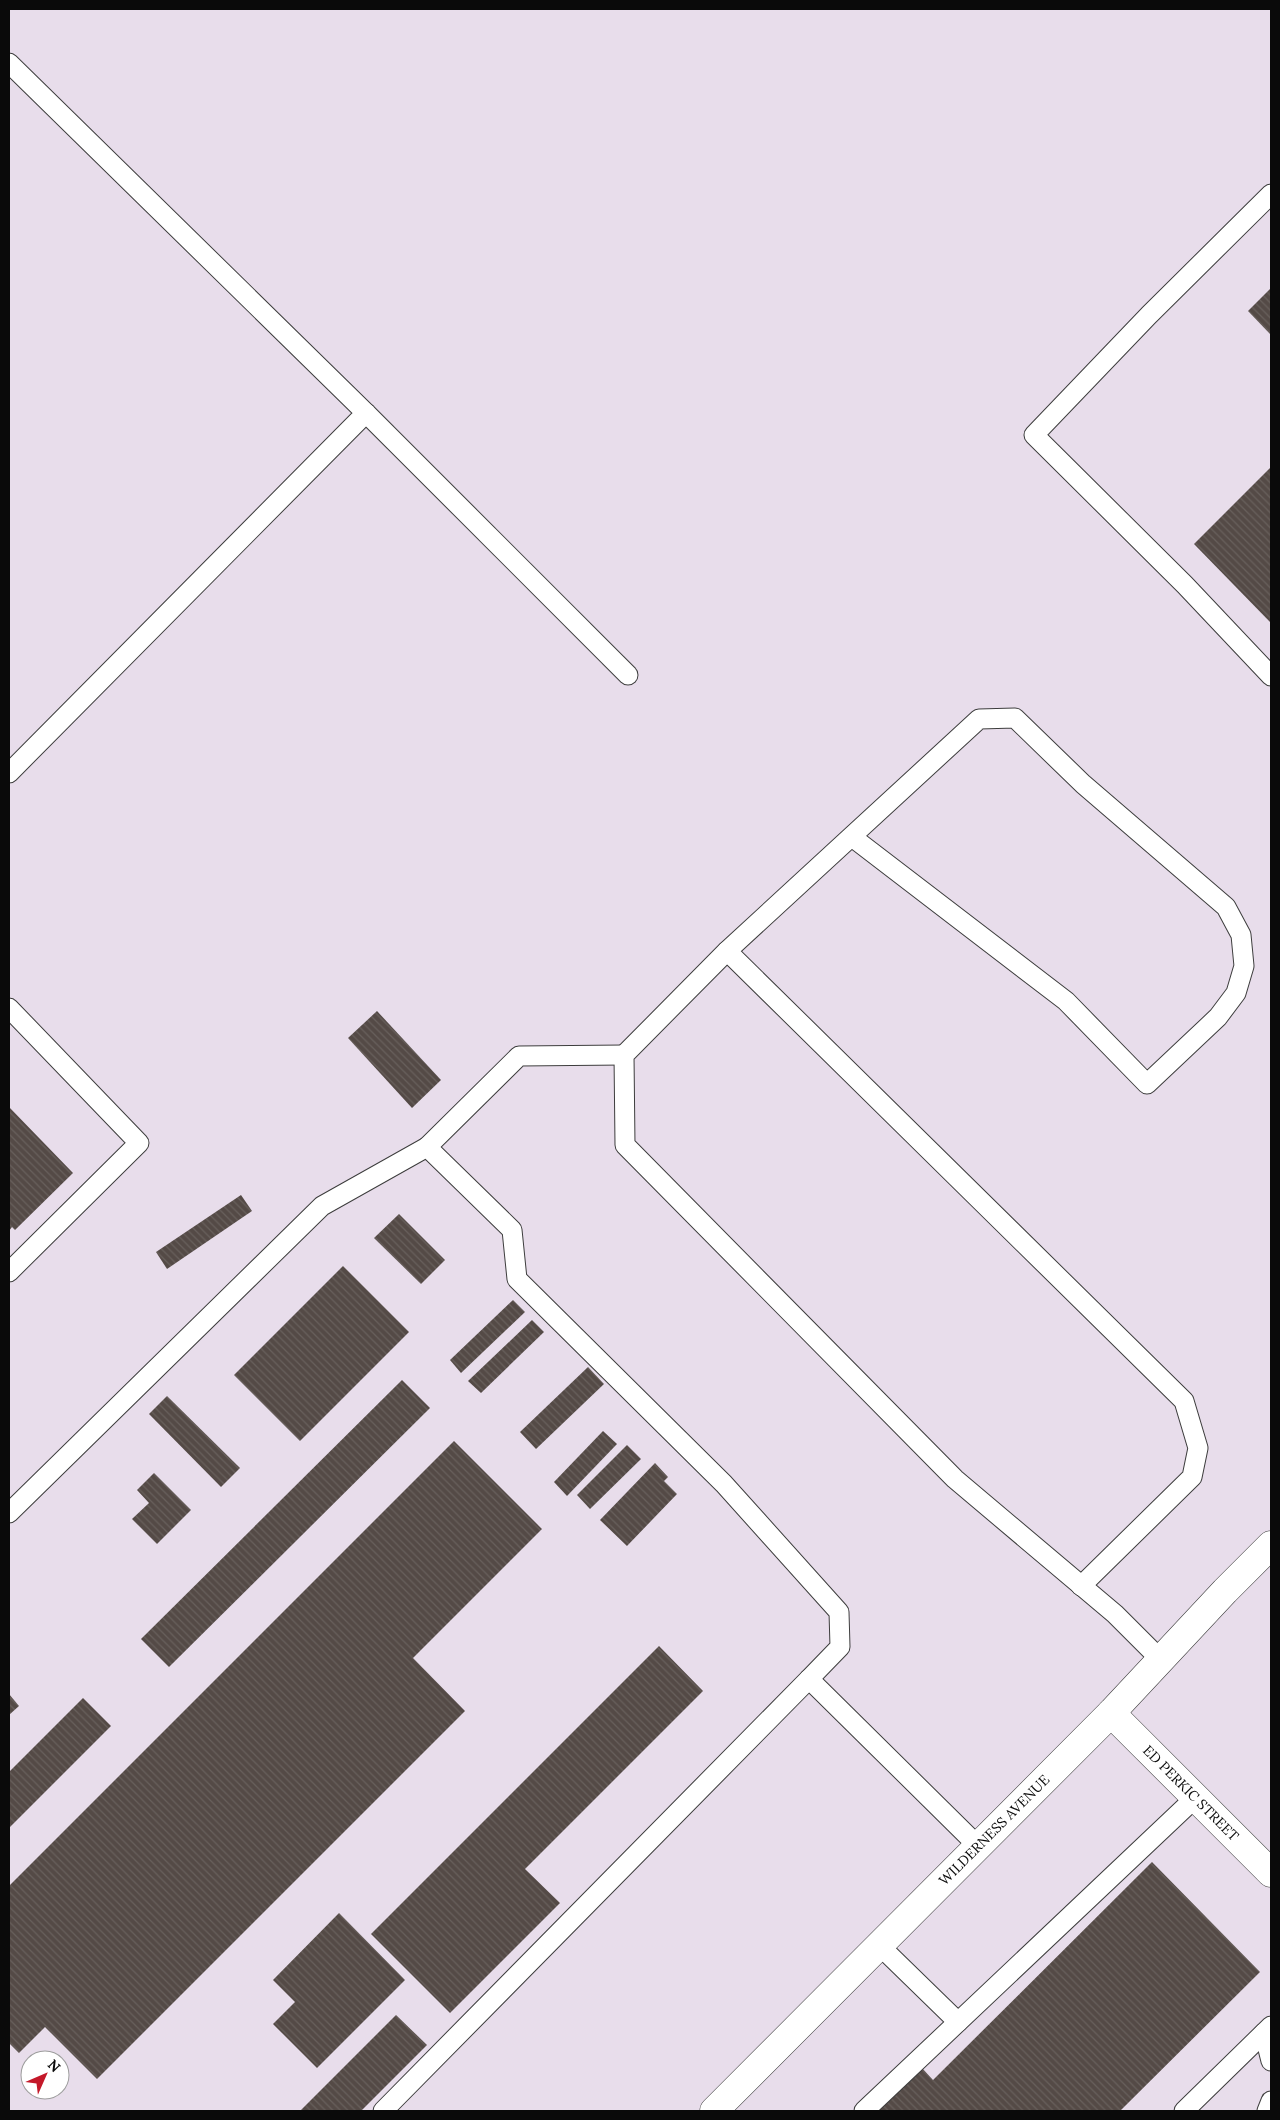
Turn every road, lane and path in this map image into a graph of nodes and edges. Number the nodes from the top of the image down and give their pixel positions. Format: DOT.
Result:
graph roads {
  1 [pos="9,63"];
  2 [pos="1271,194"];
  3 [pos="366,413"];
  4 [pos="628,675"];
  5 [pos="1271,676"];
  6 [pos="9,773"];
  7 [pos="852,837"];
  8 [pos="727,951"];
  9 [pos="9,1008"];
  10 [pos="624,1055"];
  11 [pos="427,1147"];
  12 [pos="9,1272"];
  13 [pos="9,1513"];
  14 [pos="1271,1545"];
  15 [pos="1081,1586"];
  16 [pos="1161,1660"];
  17 [pos="808,1679"];
  18 [pos="1111,1713"];
  19 [pos="1196,1797"];
  20 [pos="978,1846"];
  21 [pos="1271,1873"];
  22 [pos="879,1945"];
  23 [pos="958,2022"];
  24 [pos="1268,2030"];
  25 [pos="1271,2061"];
  26 [pos="1271,2101"];
  27 [pos="724,2108"];
  28 [pos="383,2111"];
  29 [pos="864,2111"];
  30 [pos="1184,2111"];
  31 [pos="1268,2111"];
  1 -- 3 [label="lane"];
  2 -- 5 [label="lane"];
  3 -- 4 [label="lane"];
  3 -- 6 [label="lane"];
  7 -- 7 [label="lane"];
  7 -- 8 [label="lane"];
  8 -- 10 [label="lane"];
  8 -- 15 [label="lane"];
  9 -- 12 [label="lane"];
  10 -- 11 [label="lane"];
  10 -- 15 [label="lane"];
  11 -- 13 [label="lane"];
  11 -- 17 [label="lane"];
  14 -- 16 [label="street, WILDERNESS AVENUE"];
  15 -- 16 [label="lane"];
  16 -- 18 [label="street, WILDERNESS AVENUE"];
  17 -- 20 [label="lane"];
  17 -- 28 [label="lane"];
  18 -- 19 [label="street, ED PERKIC STREET"];
  18 -- 20 [label="street, WILDERNESS AVENUE"];
  19 -- 21 [label="street, ED PERKIC STREET"];
  19 -- 23 [label="lane"];
  20 -- 22 [label="street, WILDERNESS AVENUE"];
  22 -- 23 [label="lane"];
  22 -- 27 [label="street, WILDERNESS AVENUE"];
  23 -- 29 [label="lane"];
  24 -- 25 [label="lane"];
  24 -- 30 [label="lane"];
  26 -- 31 [label="lane"];
}
